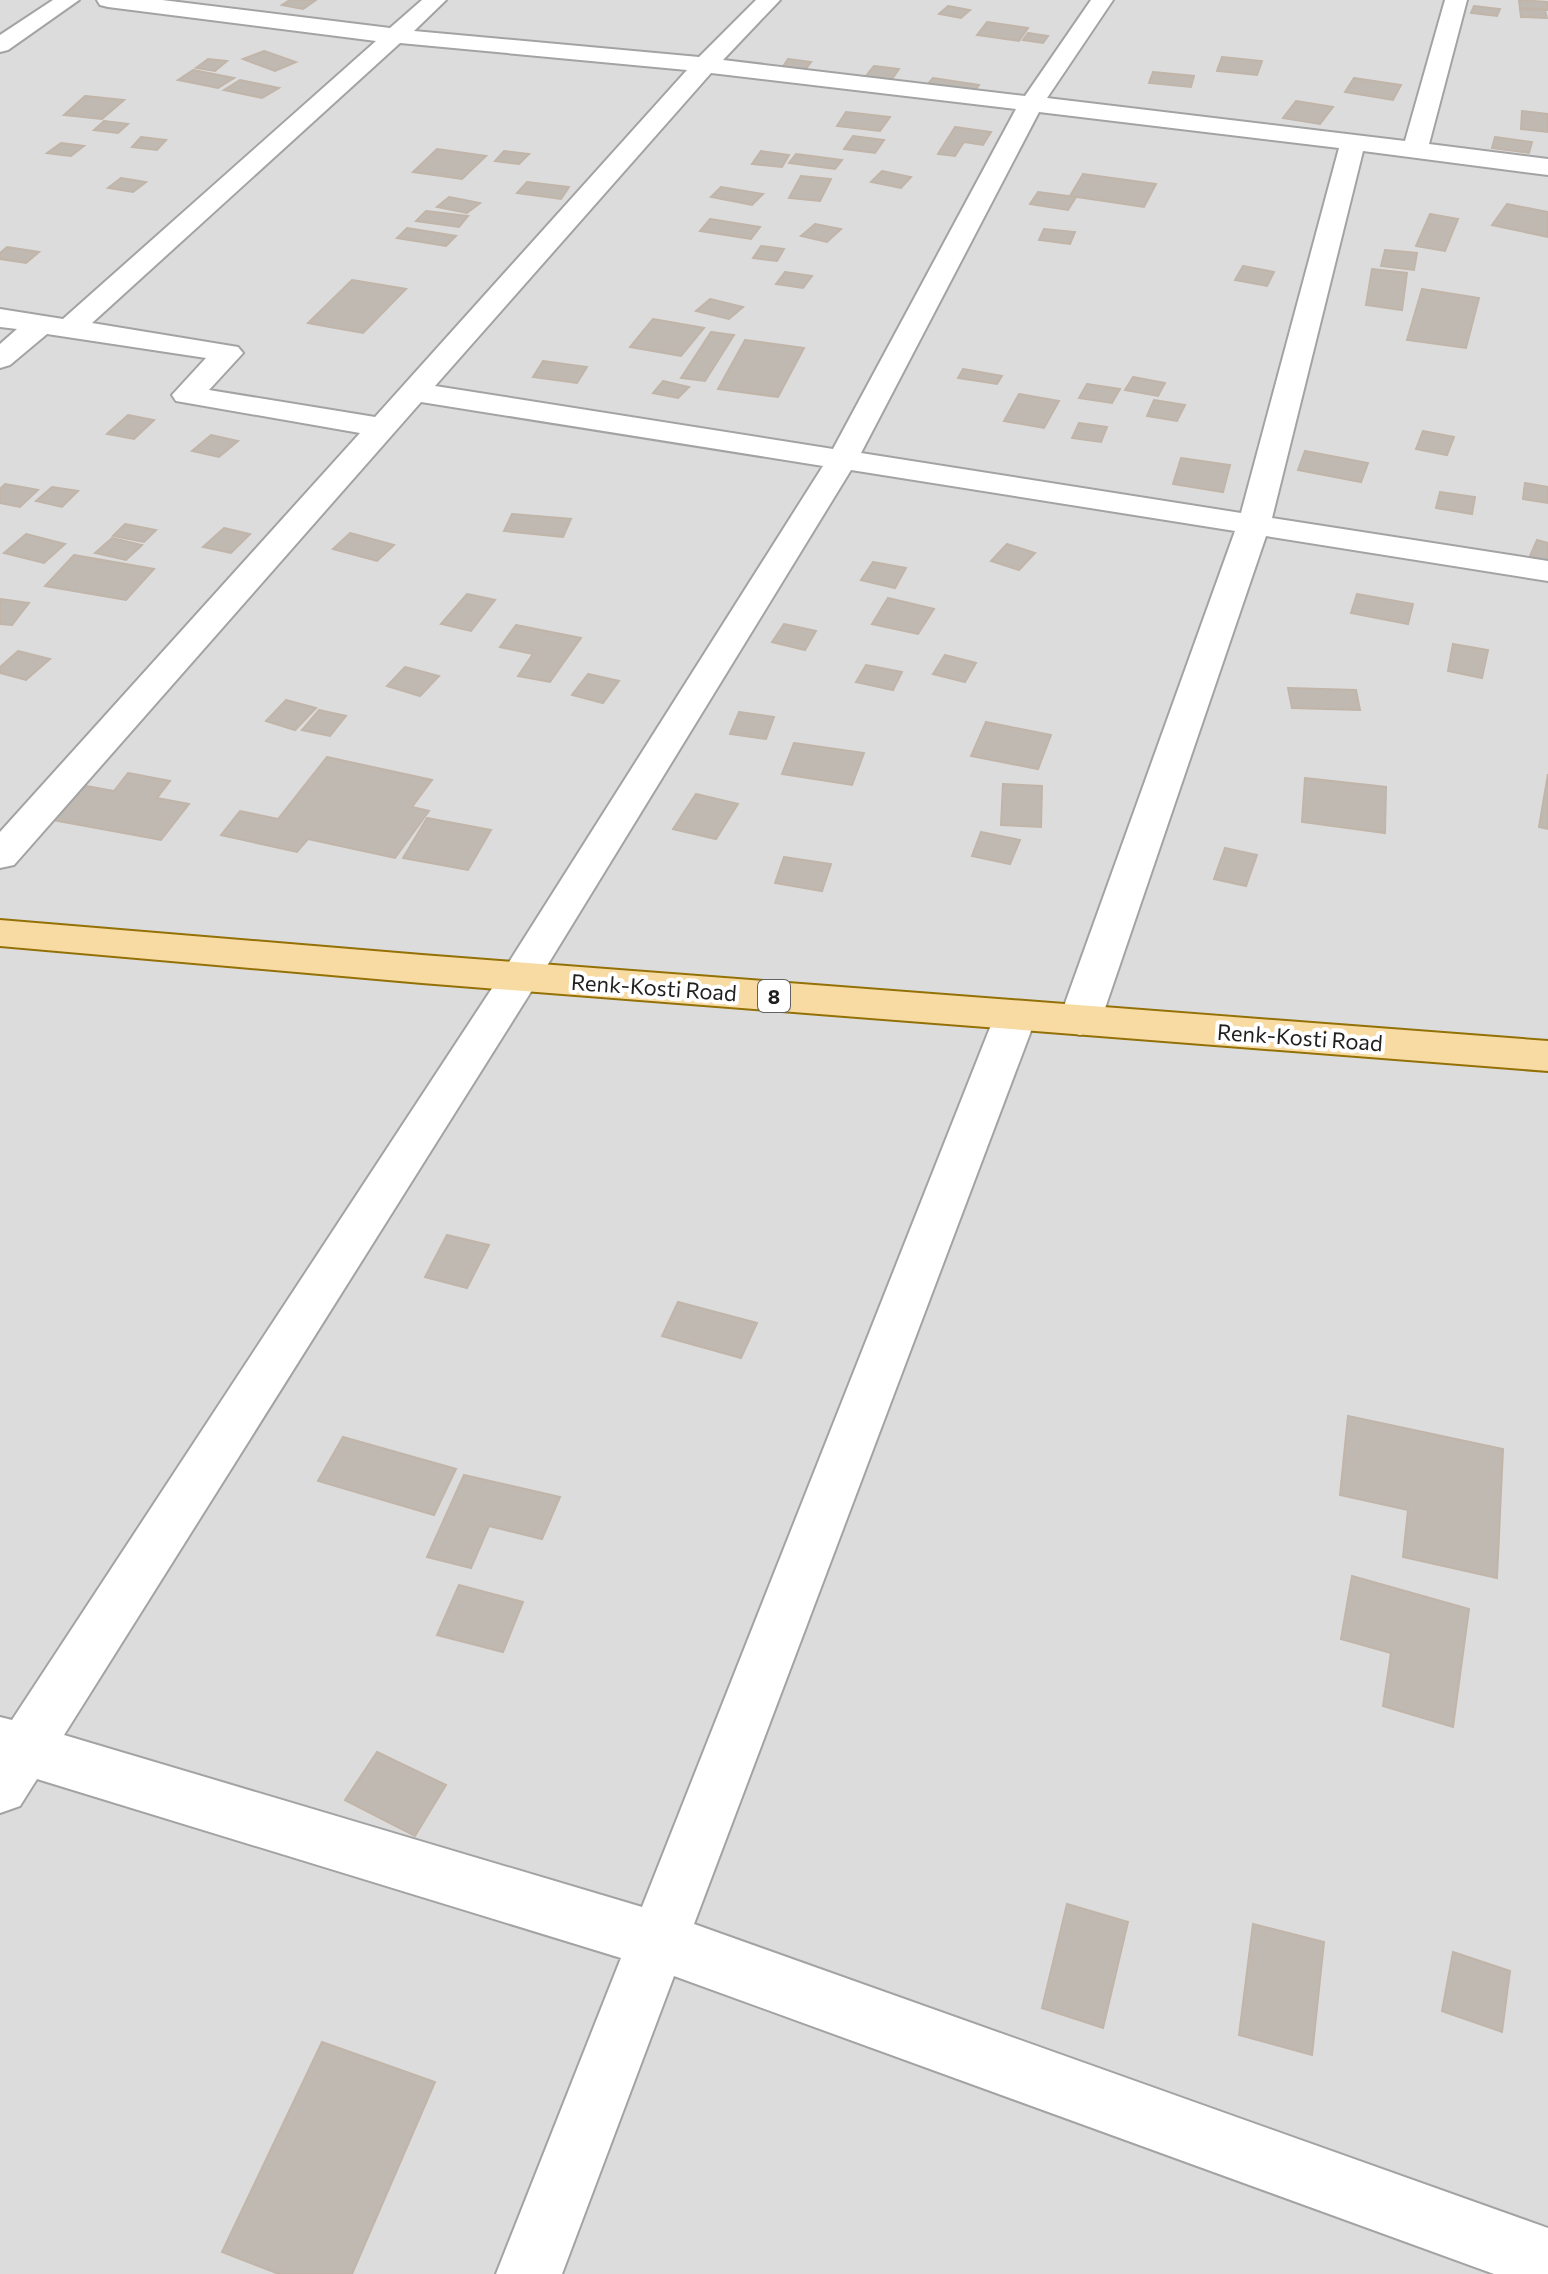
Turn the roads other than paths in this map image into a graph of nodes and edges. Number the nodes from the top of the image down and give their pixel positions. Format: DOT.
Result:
graph roads {
  1 [pos="68,0"];
  2 [pos="108,0"];
  3 [pos="435,0"];
  4 [pos="769,0"];
  5 [pos="1102,0"];
  6 [pos="1456,0"];
  7 [pos="395,36"];
  8 [pos="0,45"];
  9 [pos="705,65"];
  10 [pos="1031,104"];
  11 [pos="1353,142"];
  12 [pos="1415,149"];
  13 [pos="1548,167"];
  14 [pos="0,318"];
  15 [pos="55,326"];
  16 [pos="0,359"];
  17 [pos="416,392"];
  18 [pos="382,427"];
  19 [pos="842,460"];
  20 [pos="1255,522"];
  21 [pos="1548,571"];
  22 [pos="0,856"];
  23 [pos="0,933"];
  24 [pos="520,977"];
  25 [pos="1016,1015"];
  26 [pos="1080,1020"];
  27 [pos="1548,1056"];
  28 [pos="8,1759"];
  29 [pos="656,1940"];
  30 [pos="1548,2261"];
  31 [pos="529,2274"];
  1 -- 8 [label="street"];
  2 -- 7 [label="street"];
  3 -- 7 [label="street"];
  4 -- 9 [label="street"];
  5 -- 10 [label="street"];
  6 -- 12 [label="street"];
  7 -- 9 [label="street"];
  7 -- 15 [label="street"];
  9 -- 10 [label="street"];
  9 -- 17 [label="street"];
  10 -- 11 [label="street"];
  10 -- 19 [label="street"];
  11 -- 12 [label="street"];
  11 -- 20 [label="street"];
  12 -- 13 [label="street"];
  14 -- 15 [label="street"];
  15 -- 16 [label="street"];
  15 -- 18 [label="street"];
  17 -- 18 [label="street"];
  17 -- 19 [label="street"];
  18 -- 22 [label="street"];
  19 -- 20 [label="street"];
  19 -- 24 [label="street"];
  20 -- 21 [label="street"];
  20 -- 26 [label="street"];
  23 -- 24 [label="main road, Renk-Kosti Road / 8"];
  24 -- 25 [label="main road, Renk-Kosti Road / 8"];
  24 -- 28 [label="street"];
  25 -- 26 [label="main road, Renk-Kosti Road / 8"];
  25 -- 29 [label="street"];
  26 -- 27 [label="main road, Renk-Kosti Road / 8"];
  28 -- 29 [label="street"];
  29 -- 30 [label="street"];
  29 -- 31 [label="street"];
}
